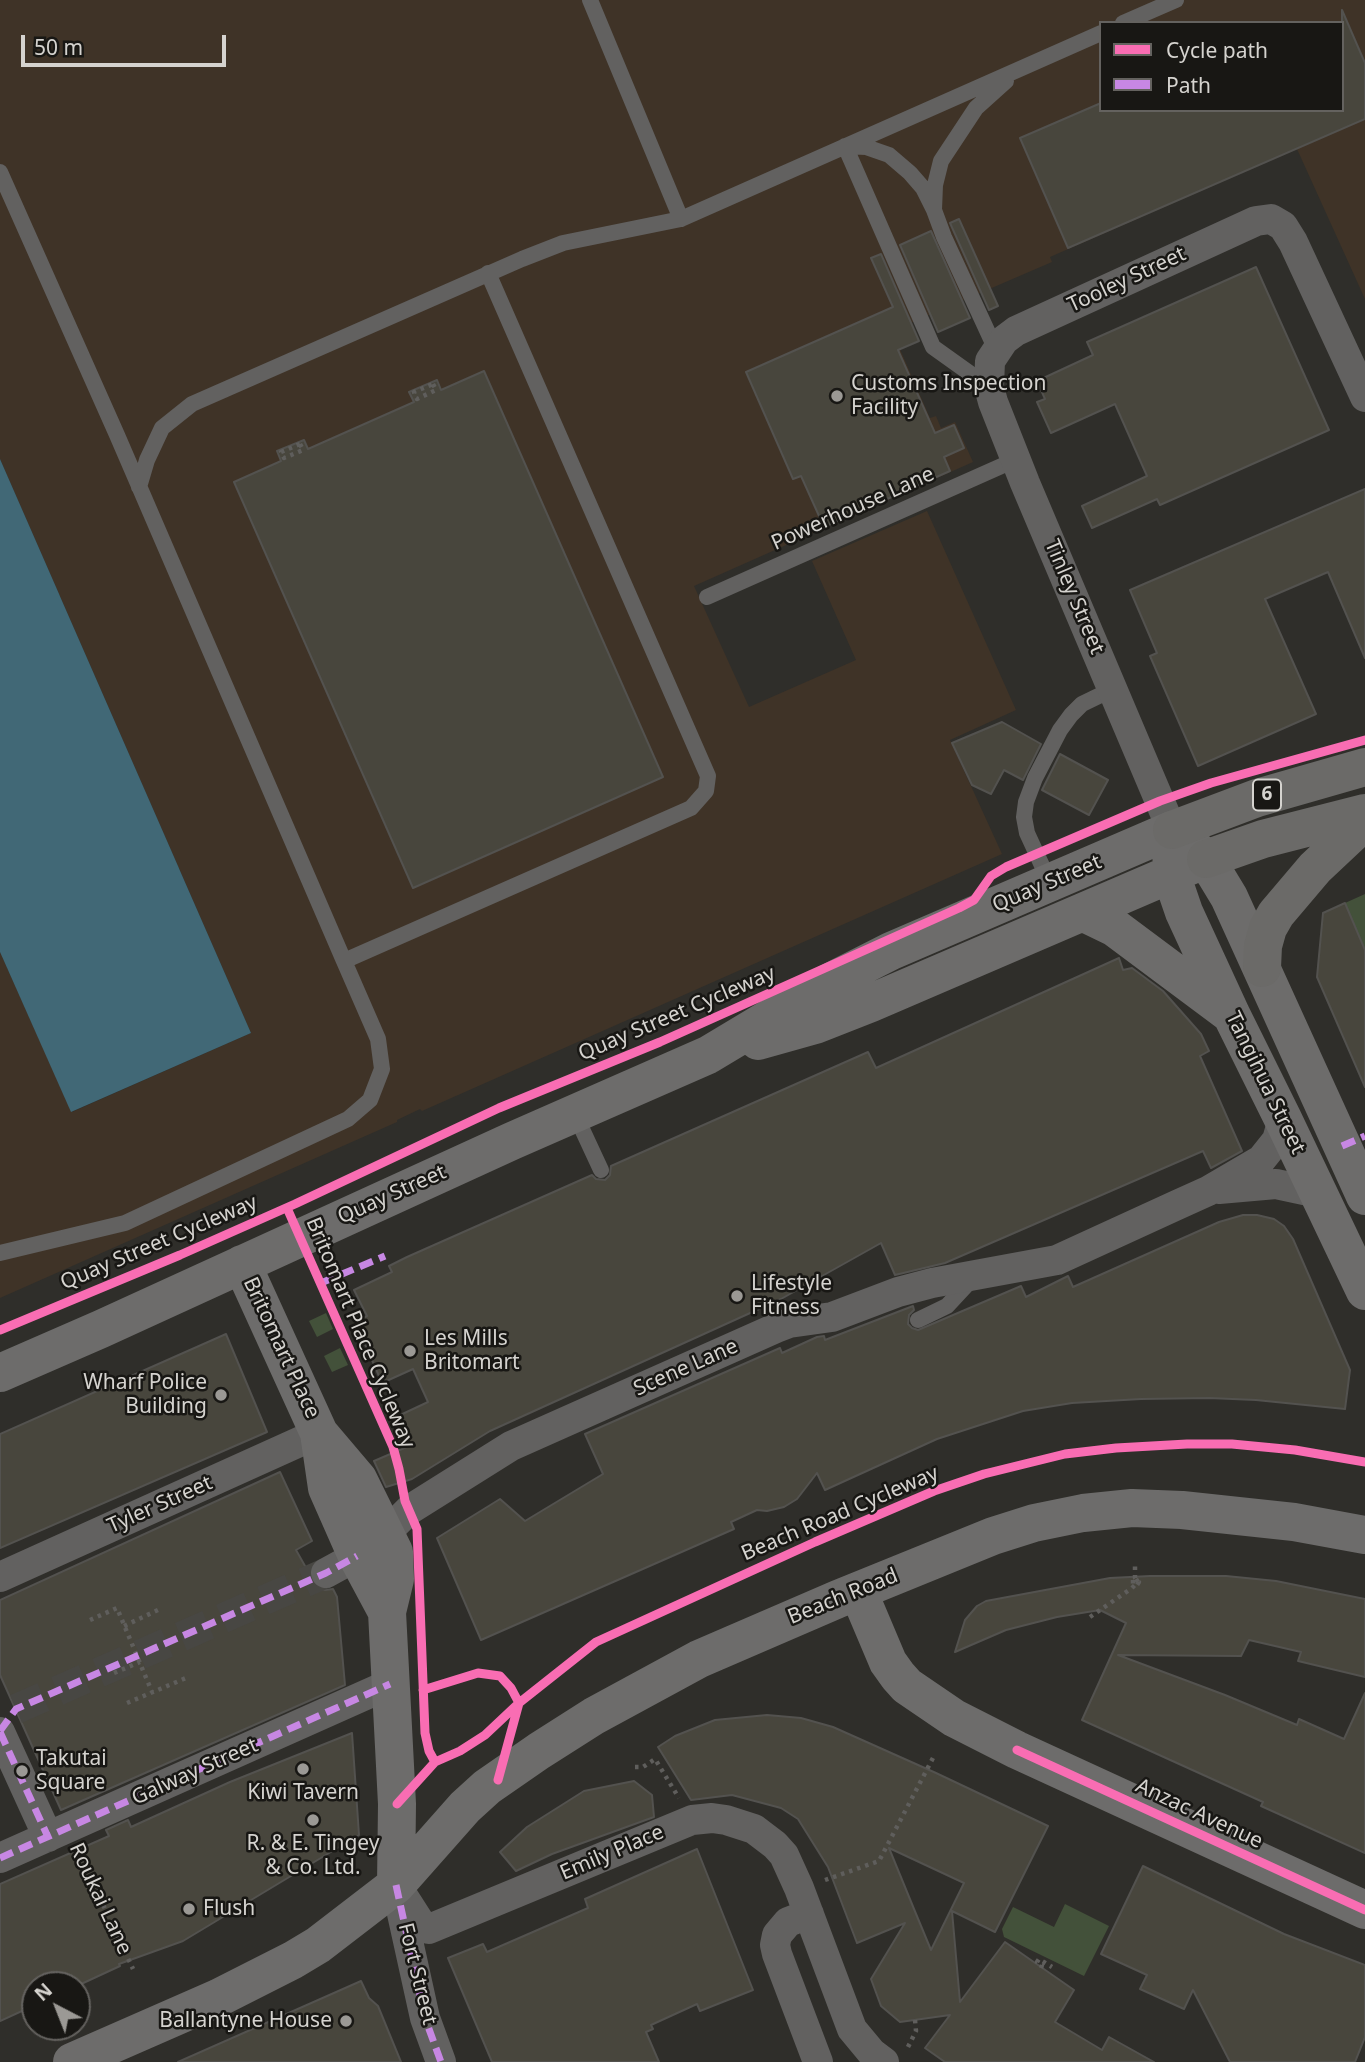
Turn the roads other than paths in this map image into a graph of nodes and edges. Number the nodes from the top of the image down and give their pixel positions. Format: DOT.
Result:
graph roads {
  1 [pos="590,0"];
  2 [pos="1132,0"];
  3 [pos="1176,0"];
  4 [pos="1139,16"];
  5 [pos="1128,21"];
  6 [pos="1099,34"];
  7 [pos="1019,71"];
  8 [pos="845,146"];
  9 [pos="0,173"];
  10 [pos="934,210"];
  11 [pos="681,219"];
  12 [pos="488,273"];
  13 [pos="992,366"];
  14 [pos="1365,397"];
  15 [pos="1015,460"];
  16 [pos="139,487"];
  17 [pos="707,597"];
  18 [pos="1113,689"];
  19 [pos="1365,767"];
  20 [pos="1365,813"];
  21 [pos="1365,821"];
  22 [pos="1172,830"];
  23 [pos="1206,859"];
  24 [pos="1171,874"];
  25 [pos="1050,883"];
  26 [pos="1084,913"];
  27 [pos="344,961"];
  28 [pos="1262,968"];
  29 [pos="1231,1014"];
  30 [pos="708,1055"];
  31 [pos="575,1114"];
  32 [pos="1283,1119"];
  33 [pos="1358,1162"];
  34 [pos="601,1170"];
  35 [pos="1208,1191"];
  36 [pos="1318,1194"];
  37 [pos="0,1253"];
  38 [pos="242,1264"];
  39 [pos="974,1277"];
  40 [pos="1365,1291"];
  41 [pos="918,1320"];
  42 [pos="0,1373"];
  43 [pos="319,1433"];
  44 [pos="386,1533"];
  45 [pos="1365,1535"];
  46 [pos="0,1577"];
  47 [pos="858,1591"];
  48 [pos="387,1612"];
  49 [pos="390,1684"];
  50 [pos="5,1724"];
  51 [pos="57,1833"];
  52 [pos="0,1858"];
  53 [pos="396,1885"];
  54 [pos="1365,1910"];
  55 [pos="809,1914"];
  56 [pos="896,2055"];
  57 [pos="72,2062"];
  58 [pos="441,2062"];
  59 [pos="817,2062"];
  1 -- 11 [label="lane"];
  2 -- 4 [label="lane"];
  3 -- 4 [label="lane"];
  4 -- 5 [label="lane"];
  6 -- 7 [label="lane"];
  7 -- 8 [label="lane"];
  7 -- 10 [label="lane"];
  8 -- 10 [label="lane"];
  8 -- 11 [label="lane"];
  8 -- 13 [label="lane"];
  9 -- 16 [label="lane"];
  10 -- 13 [label="lane"];
  11 -- 12 [label="lane"];
  12 -- 16 [label="lane"];
  12 -- 27 [label="lane"];
  13 -- 14 [label="street, Tooley Street"];
  13 -- 15 [label="street, Tinley Street"];
  15 -- 17 [label="lane, Powerhouse Lane"];
  15 -- 18 [label="street, Tinley Street"];
  16 -- 27 [label="lane"];
  18 -- 22 [label="street, Tinley Street"];
  18 -- 25 [label="lane"];
  19 -- 22 [label="main road, Quay Street / 6"];
  20 -- 23 [label="main road, Quay Street / 6"];
  21 -- 28 [label="main road"];
  22 -- 23 [label="main road, Tangihua Street"];
  22 -- 24 [label="main road"];
  22 -- 25 [label="main road, Quay Street / 6"];
  23 -- 24 [label="main road, Quay Street / 6"];
  23 -- 28 [label="main road, Tangihua Street"];
  24 -- 26 [label="main road, Quay Street / 6"];
  24 -- 29 [label="main road, Tangihua Street"];
  25 -- 30 [label="main road, Quay Street / 6"];
  26 -- 29 [label="main road"];
  26 -- 30 [label="main road, Quay Street / 6"];
  27 -- 37 [label="lane"];
  28 -- 33 [label="main road, Tangihua Street"];
  29 -- 32 [label="main road, Tangihua Street"];
  30 -- 31 [label="main road, Quay Street / 6"];
  31 -- 34 [label="lane"];
  31 -- 38 [label="main road, Quay Street / 6"];
  32 -- 35 [label="street, Scene Lane"];
  32 -- 36 [label="main road, Tangihua Street"];
  35 -- 36 [label="street, Scene Lane"];
  35 -- 39 [label="street, Scene Lane"];
  36 -- 40 [label="main road, Tangihua Street"];
  38 -- 42 [label="main road, Quay Street / 6"];
  38 -- 43 [label="main road, Britomart Place"];
  39 -- 41 [label="lane"];
  39 -- 44 [label="street, Scene Lane"];
  43 -- 44 [label="main road, Britomart Place"];
  43 -- 46 [label="street, Tyler Street"];
  43 -- 48 [label="main road, Britomart Place"];
  44 -- 48 [label="main road, Britomart Place"];
  45 -- 47 [label="main road, Beach Road"];
  47 -- 53 [label="main road, Beach Road"];
  47 -- 54 [label="main road, Anzac Avenue"];
  48 -- 49 [label="main road, Britomart Place"];
  49 -- 51 [label="street, Galway Street"];
  49 -- 53 [label="main road, Britomart Place"];
  50 -- 51 [label="street, Roukai Lane"];
  51 -- 52 [label="street, Galway Street"];
  53 -- 55 [label="street, Emily Place"];
  53 -- 57 [label="main road, Beach Road"];
  53 -- 58 [label="street, Fort Street"];
  55 -- 56 [label="street, Emily Place"];
  55 -- 59 [label="street"];
}
